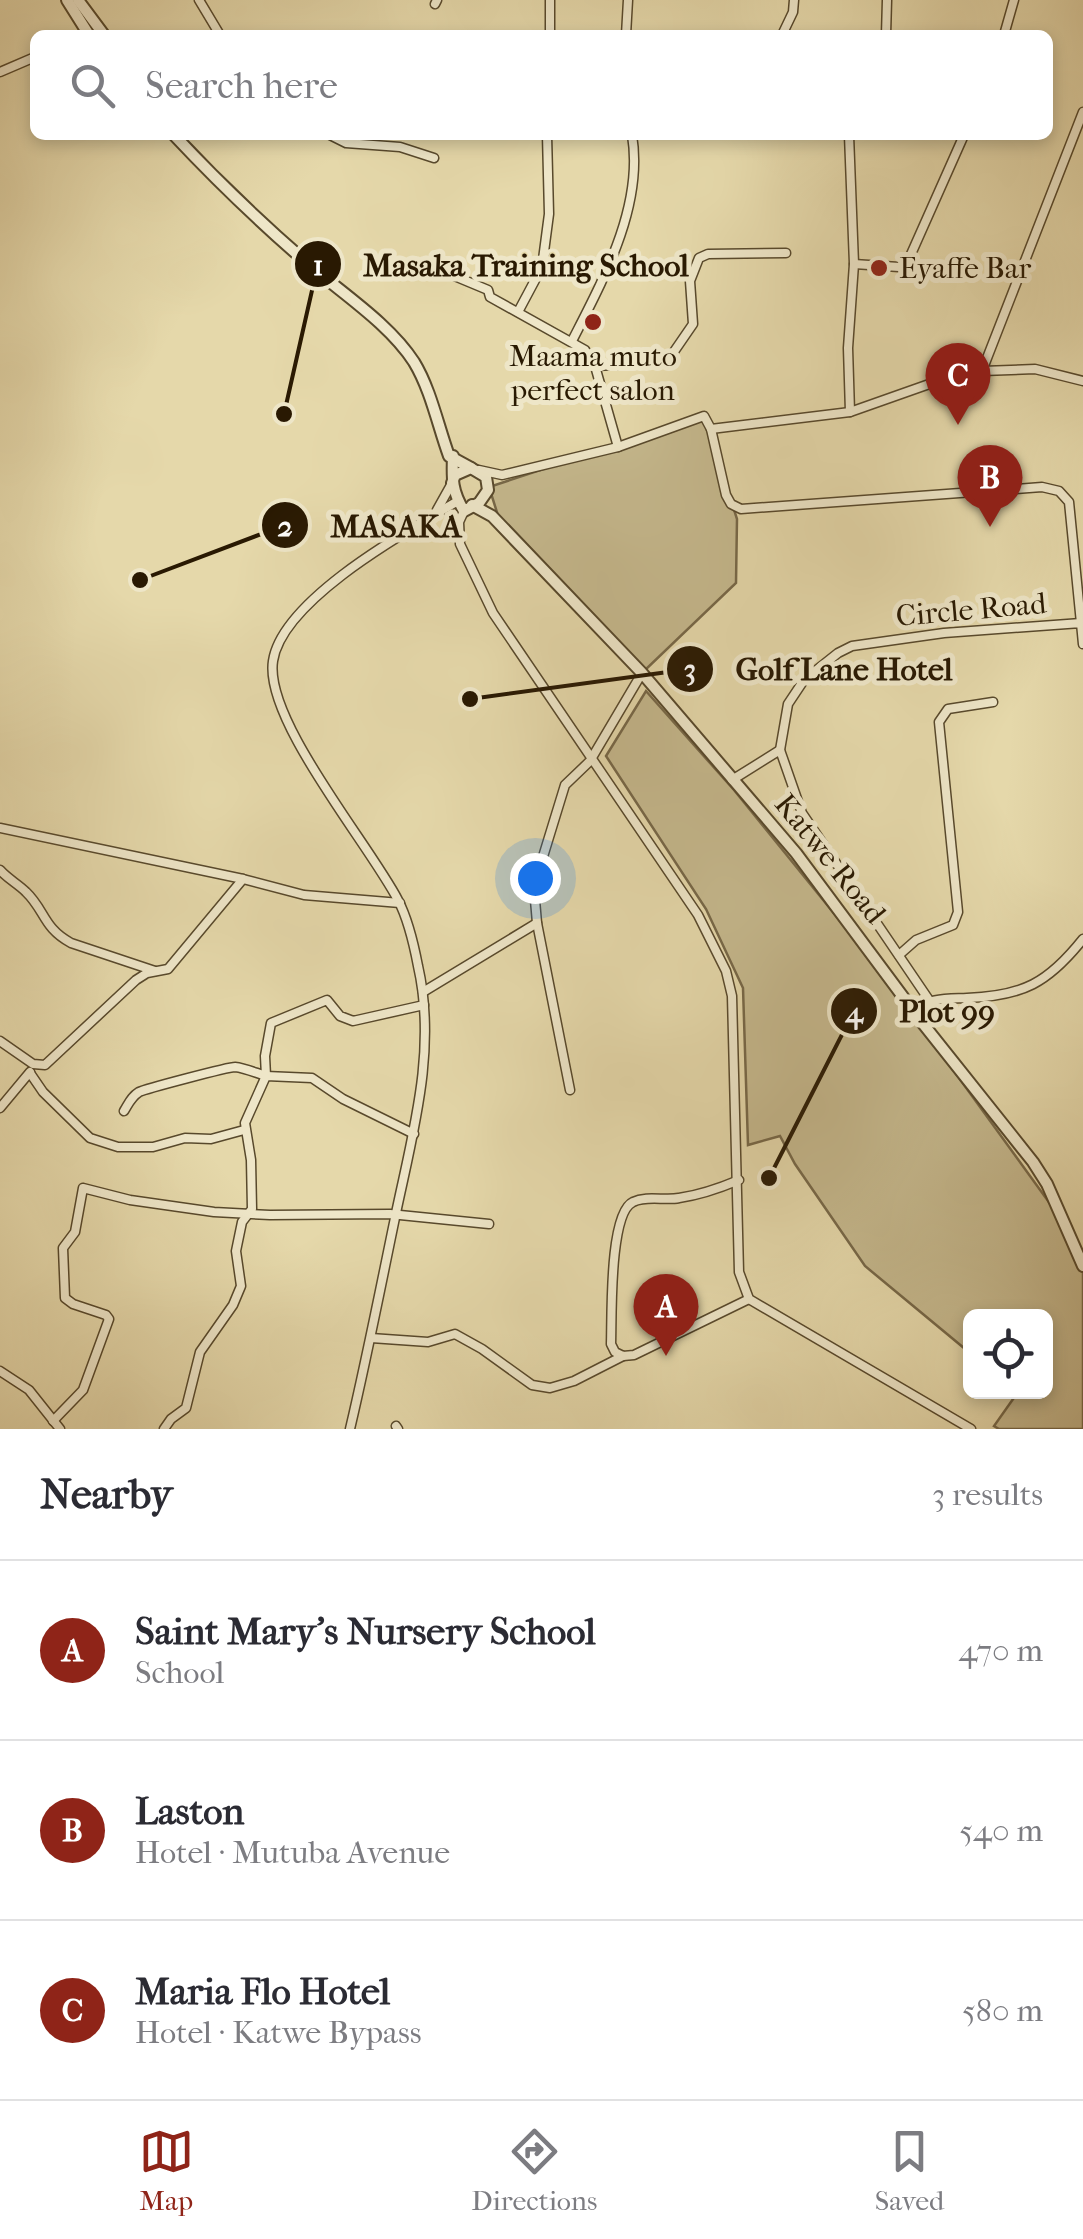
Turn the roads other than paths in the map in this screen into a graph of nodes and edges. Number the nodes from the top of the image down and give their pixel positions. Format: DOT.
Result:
graph roads {
  1 [pos="68,0"];
  2 [pos="78,0"];
  3 [pos="199,0"];
  4 [pos="550,0"];
  5 [pos="628,0"];
  6 [pos="794,0"];
  7 [pos="887,0"];
  8 [pos="1014,0"];
  9 [pos="85,29"];
  10 [pos="217,30"];
  11 [pos="550,30"];
  12 [pos="626,30"];
  13 [pos="785,30"];
  14 [pos="886,30"];
  15 [pos="1005,30"];
  16 [pos="30,59"];
  17 [pos="0,72"];
  18 [pos="1083,112"];
  19 [pos="179,140"];
  20 [pos="340,140"];
  21 [pos="548,140"];
  22 [pos="632,140"];
  23 [pos="849,140"];
  24 [pos="962,140"];
  25 [pos="434,158"];
  26 [pos="786,253"];
  27 [pos="854,264"];
  28 [pos="428,265"];
  29 [pos="518,312"];
  30 [pos="572,342"];
  31 [pos="595,366"];
  32 [pos="982,371"];
  33 [pos="1083,381"];
  34 [pos="850,412"];
  35 [pos="711,429"];
  36 [pos="618,447"];
  37 [pos="453,456"];
  38 [pos="475,469"];
  39 [pos="502,476"];
  40 [pos="452,484"];
  41 [pos="488,489"];
  42 [pos="465,506"];
  43 [pos="435,514"];
  44 [pos="492,516"];
  45 [pos="1081,624"];
  46 [pos="1083,644"];
  47 [pos="642,673"];
  48 [pos="993,702"];
  49 [pos="780,750"];
  50 [pos="590,760"];
  51 [pos="732,780"];
  52 [pos="0,828"];
  53 [pos="0,870"];
  54 [pos="243,879"];
  55 [pos="400,903"];
  56 [pos="537,923"];
  57 [pos="1083,939"];
  58 [pos="899,954"];
  59 [pos="159,972"];
  60 [pos="424,992"];
  61 [pos="929,1000"];
  62 [pos="424,1005"];
  63 [pos="912,1009"];
  64 [pos="0,1041"];
  65 [pos="33,1069"];
  66 [pos="264,1080"];
  67 [pos="570,1090"];
  68 [pos="0,1108"];
  69 [pos="124,1111"];
  70 [pos="244,1130"];
  71 [pos="414,1134"];
  72 [pos="739,1180"];
  73 [pos="248,1214"];
  74 [pos="396,1215"];
  75 [pos="489,1224"];
  76 [pos="1083,1266"];
  77 [pos="750,1299"];
  78 [pos="371,1338"];
  79 [pos="624,1356"];
  80 [pos="0,1370"];
  81 [pos="53,1421"];
  82 [pos="60,1429"];
  83 [pos="164,1429"];
  84 [pos="350,1429"];
  85 [pos="971,1429"];
  1 -- 9 [label="street"];
  2 -- 9 [label="street"];
  3 -- 10 [label="street"];
  4 -- 11 [label="street"];
  5 -- 12 [label="street"];
  6 -- 13 [label="street"];
  7 -- 14 [label="street"];
  8 -- 15 [label="street"];
  16 -- 17 [label="street"];
  18 -- 32 [label="street"];
  19 -- 37 [label="street"];
  20 -- 25 [label="street"];
  21 -- 29 [label="street"];
  22 -- 30 [label="street"];
  23 -- 27 [label="street"];
  24 -- 27 [label="street"];
  26 -- 31 [label="street"];
  27 -- 34 [label="street"];
  28 -- 29 [label="street"];
  29 -- 30 [label="street"];
  30 -- 31 [label="street"];
  31 -- 36 [label="street"];
  32 -- 33 [label="street"];
  32 -- 34 [label="street"];
  34 -- 35 [label="street"];
  35 -- 36 [label="street"];
  35 -- 45 [label="street"];
  36 -- 39 [label="street"];
  37 -- 38 [label="street"];
  37 -- 40 [label="street"];
  38 -- 39 [label="street"];
  38 -- 40 [label="street"];
  38 -- 41 [label="street"];
  39 -- 41 [label="street"];
  40 -- 42 [label="street"];
  40 -- 43 [label="street"];
  41 -- 42 [label="street"];
  41 -- 44 [label="street"];
  42 -- 43 [label="street"];
  42 -- 44 [label="street, Katwe Road"];
  42 -- 50 [label="street"];
  43 -- 55 [label="street"];
  44 -- 47 [label="street, Katwe Road"];
  45 -- 46 [label="street, Circle Road"];
  45 -- 49 [label="street, Circle Road"];
  47 -- 50 [label="street"];
  47 -- 51 [label="street, Katwe Road"];
  48 -- 58 [label="street"];
  49 -- 51 [label="street"];
  49 -- 58 [label="street"];
  50 -- 56 [label="street"];
  50 -- 72 [label="street"];
  51 -- 63 [label="street, Katwe Road"];
  52 -- 54 [label="street"];
  53 -- 59 [label="street"];
  54 -- 55 [label="street"];
  54 -- 59 [label="street"];
  55 -- 60 [label="street"];
  56 -- 60 [label="street"];
  56 -- 67 [label="street"];
  57 -- 61 [label="street"];
  58 -- 61 [label="street"];
  59 -- 65 [label="street"];
  60 -- 62 [label="street"];
  61 -- 63 [label="street"];
  62 -- 66 [label="street"];
  62 -- 71 [label="street"];
  63 -- 76 [label="street, Katwe Road"];
  64 -- 65 [label="street"];
  65 -- 68 [label="street"];
  65 -- 70 [label="street"];
  66 -- 69 [label="street"];
  66 -- 70 [label="street"];
  66 -- 71 [label="street"];
  70 -- 73 [label="street"];
  71 -- 74 [label="street"];
  72 -- 77 [label="street"];
  72 -- 79 [label="street"];
  73 -- 74 [label="street"];
  73 -- 81 [label="street"];
  73 -- 83 [label="street"];
  74 -- 75 [label="street"];
  74 -- 78 [label="street"];
  77 -- 79 [label="street"];
  77 -- 85 [label="street"];
  78 -- 79 [label="street"];
  78 -- 84 [label="street"];
  80 -- 81 [label="street"];
  81 -- 82 [label="street"];
}
